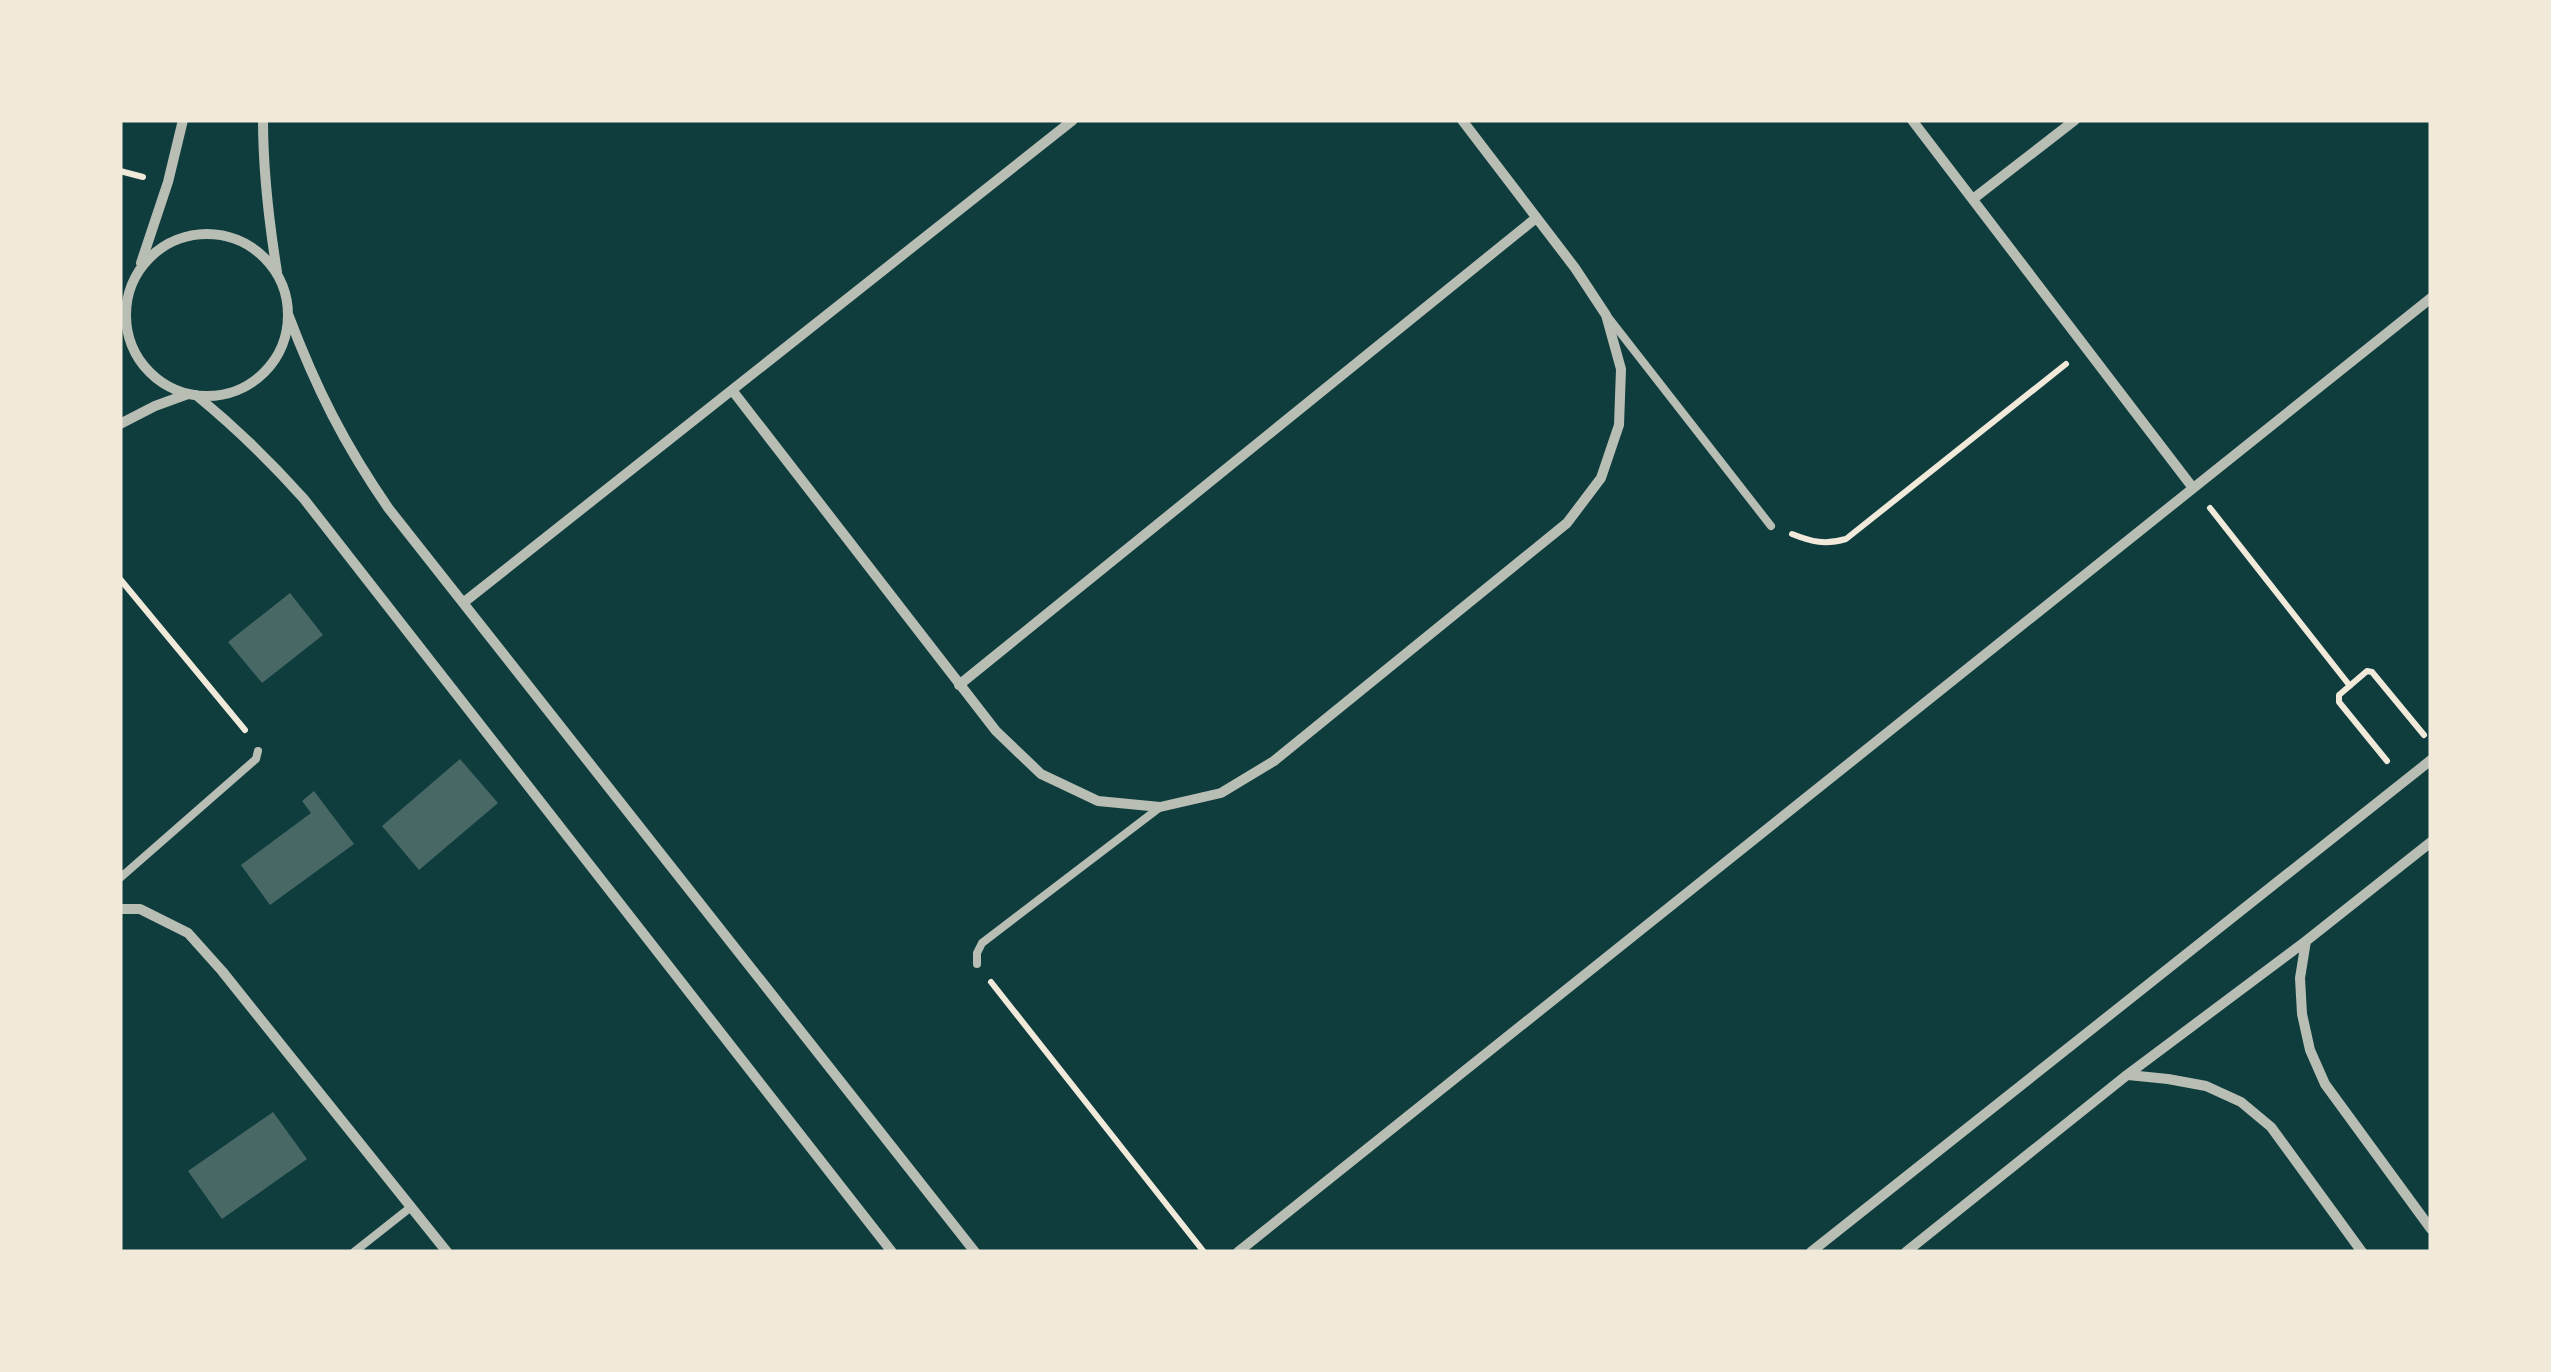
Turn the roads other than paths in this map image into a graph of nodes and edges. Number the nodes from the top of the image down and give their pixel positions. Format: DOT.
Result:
graph roads {
  1 [pos="183,120"];
  2 [pos="263,120"];
  3 [pos="1074,120"];
  4 [pos="1462,120"];
  5 [pos="1912,120"];
  6 [pos="2075,120"];
  7 [pos="1973,199"];
  8 [pos="1536,218"];
  9 [pos="137,272"];
  10 [pos="277,274"];
  11 [pos="120,298"];
  12 [pos="2431,298"];
  13 [pos="288,314"];
  14 [pos="1606,314"];
  15 [pos="732,390"];
  16 [pos="192,394"];
  17 [pos="120,424"];
  18 [pos="2194,488"];
  19 [pos="1771,526"];
  20 [pos="463,603"];
  21 [pos="960,684"];
  22 [pos="258,752"];
  23 [pos="2431,760"];
  24 [pos="1160,807"];
  25 [pos="2431,842"];
  26 [pos="120,878"];
  27 [pos="120,909"];
  28 [pos="2306,941"];
  29 [pos="977,964"];
  30 [pos="2127,1075"];
  31 [pos="411,1207"];
  32 [pos="2431,1229"];
  33 [pos="354,1252"];
  34 [pos="447,1252"];
  35 [pos="892,1252"];
  36 [pos="974,1252"];
  37 [pos="1238,1252"];
  38 [pos="1811,1252"];
  39 [pos="1906,1252"];
  40 [pos="2362,1252"];
  1 -- 9 [label="street"];
  2 -- 10 [label="street"];
  3 -- 15 [label="street"];
  4 -- 8 [label="street"];
  5 -- 7 [label="street"];
  6 -- 7 [label="street"];
  7 -- 18 [label="street"];
  8 -- 14 [label="street"];
  8 -- 21 [label="street"];
  9 -- 10 [label="street"];
  9 -- 11 [label="street"];
  9 -- 16 [label="street"];
  10 -- 13 [label="street"];
  12 -- 18 [label="street"];
  13 -- 16 [label="street"];
  13 -- 20 [label="street"];
  14 -- 19 [label="lane"];
  14 -- 24 [label="street"];
  15 -- 20 [label="street"];
  15 -- 21 [label="street"];
  16 -- 17 [label="street"];
  16 -- 35 [label="street"];
  18 -- 37 [label="street"];
  20 -- 36 [label="street"];
  21 -- 24 [label="street"];
  22 -- 26 [label="lane"];
  23 -- 38 [label="street"];
  24 -- 29 [label="lane"];
  25 -- 28 [label="street"];
  27 -- 31 [label="street"];
  28 -- 30 [label="street"];
  28 -- 32 [label="street"];
  30 -- 39 [label="street"];
  30 -- 40 [label="street"];
  31 -- 33 [label="lane"];
  31 -- 34 [label="street"];
}
